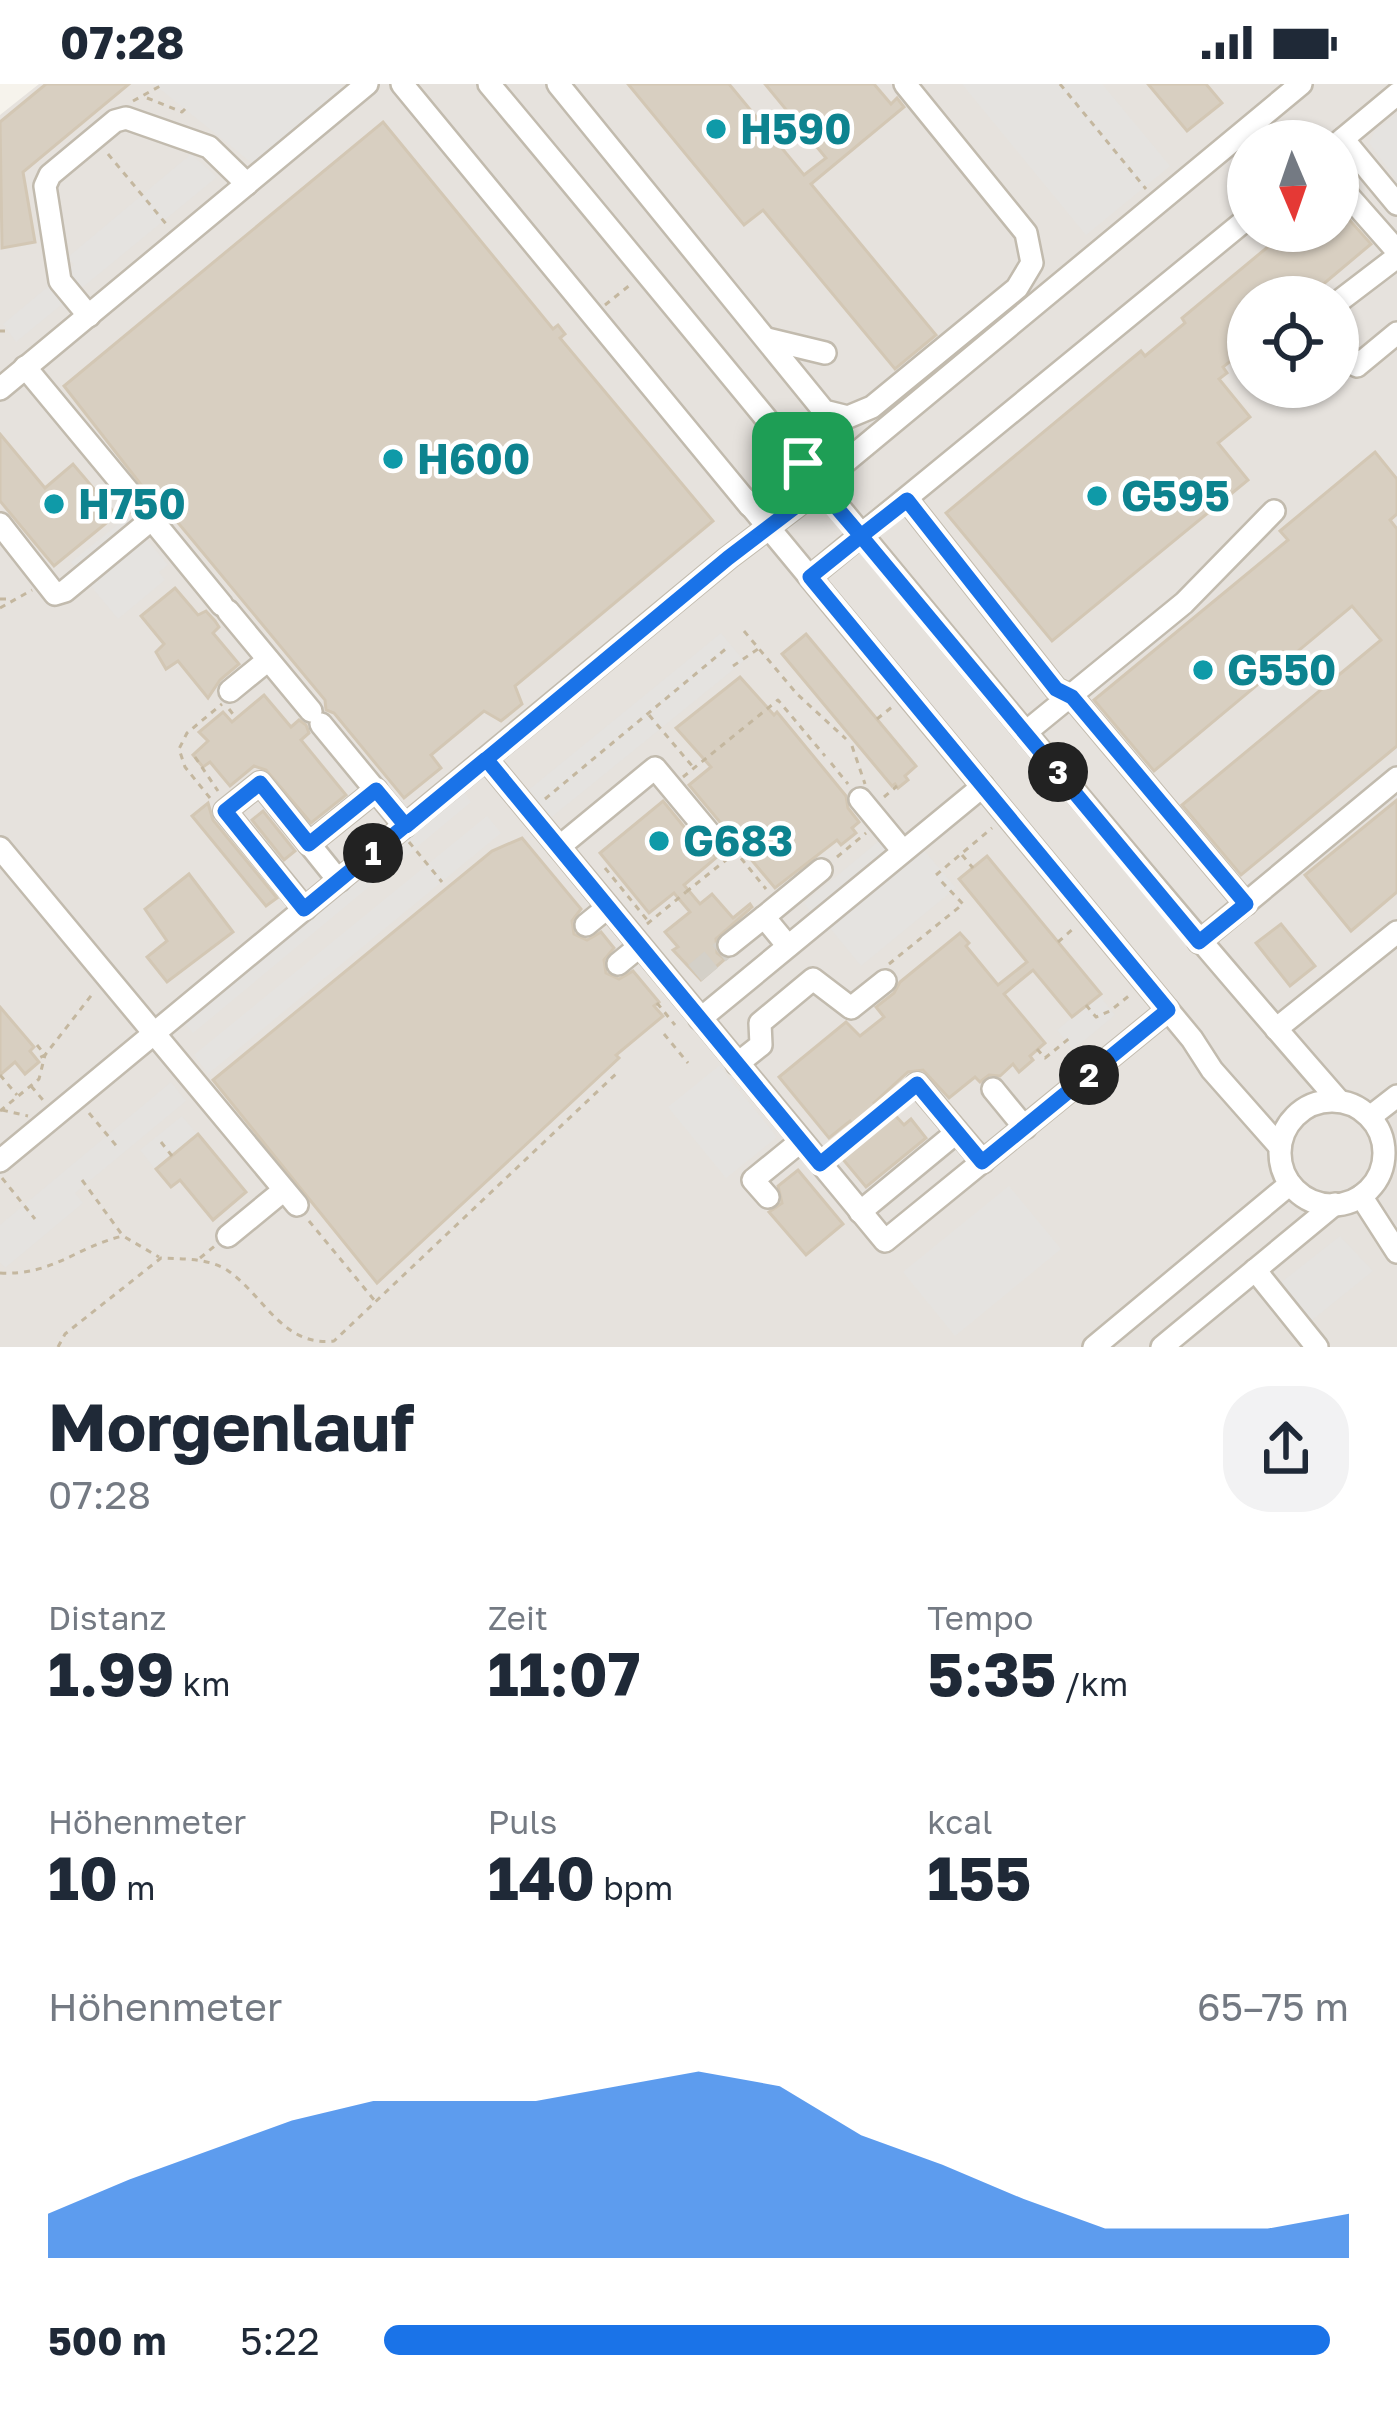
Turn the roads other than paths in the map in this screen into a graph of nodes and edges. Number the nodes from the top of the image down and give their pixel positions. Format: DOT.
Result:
graph roads {
  1 [pos="367,84"];
  2 [pos="402,84"];
  3 [pos="489,84"];
  4 [pos="558,84"];
  5 [pos="905,84"];
  6 [pos="1301,84"];
  7 [pos="1397,94"];
  8 [pos="1359,126"];
  9 [pos="1359,161"];
  10 [pos="247,184"];
  11 [pos="1397,204"];
  12 [pos="1359,209"];
  13 [pos="1227,235"];
  14 [pos="1397,254"];
  15 [pos="1359,285"];
  16 [pos="89,316"];
  17 [pos="1397,333"];
  18 [pos="767,338"];
  19 [pos="825,353"];
  20 [pos="1359,364"];
  21 [pos="25,367"];
  22 [pos="0,388"];
  23 [pos="803,463"];
  24 [pos="843,464"];
  25 [pos="820,488"];
  26 [pos="907,500"];
  27 [pos="1274,511"];
  28 [pos="152,519"];
  29 [pos="0,524"];
  30 [pos="770,528"];
  31 [pos="861,536"];
  32 [pos="810,577"];
  33 [pos="268,660"];
  34 [pos="230,691"];
  35 [pos="1072,697"];
  36 [pos="1026,732"];
  37 [pos="486,759"];
  38 [pos="1397,778"];
  39 [pos="982,786"];
  40 [pos="376,790"];
  41 [pos="860,799"];
  42 [pos="408,834"];
  43 [pos="710,834"];
  44 [pos="309,844"];
  45 [pos="559,847"];
  46 [pos="0,848"];
  47 [pos="903,851"];
  48 [pos="821,870"];
  49 [pos="339,881"];
  50 [pos="1246,904"];
  51 [pos="608,907"];
  52 [pos="304,909"];
  53 [pos="771,910"];
  54 [pos="586,926"];
  55 [pos="1397,932"];
  56 [pos="641,935"];
  57 [pos="1199,942"];
  58 [pos="728,945"];
  59 [pos="779,953"];
  60 [pos="618,964"];
  61 [pos="695,973"];
  62 [pos="885,981"];
  63 [pos="796,992"];
  64 [pos="666,996"];
  65 [pos="1168,1010"];
  66 [pos="700,1018"];
  67 [pos="1276,1029"];
  68 [pos="154,1034"];
  69 [pos="737,1064"];
  70 [pos="917,1084"];
  71 [pos="993,1089"];
  72 [pos="1397,1096"];
  73 [pos="1339,1101"];
  74 [pos="1024,1128"];
  75 [pos="1382,1128"];
  76 [pos="957,1132"];
  77 [pos="801,1141"];
  78 [pos="1280,1147"];
  79 [pos="982,1162"];
  80 [pos="3,1172"];
  81 [pos="1290,1184"];
  82 [pos="1360,1196"];
  83 [pos="768,1197"];
  84 [pos="1335,1204"];
  85 [pos="860,1212"];
  86 [pos="228,1236"];
  87 [pos="1397,1252"];
  88 [pos="1255,1270"];
  89 [pos="1094,1347"];
  90 [pos="1162,1347"];
  91 [pos="1317,1347"];
  1 -- 10 [label="street"];
  2 -- 30 [label="street"];
  3 -- 23 [label="street"];
  4 -- 18 [label="street"];
  5 -- 18 [label="street"];
  6 -- 24 [label="street"];
  7 -- 8 [label="street"];
  9 -- 11 [label="street"];
  10 -- 16 [label="street"];
  10 -- 16 [label="street"];
  12 -- 14 [label="street"];
  13 -- 26 [label="street"];
  14 -- 15 [label="street"];
  16 -- 21 [label="street"];
  17 -- 20 [label="street"];
  18 -- 19 [label="street"];
  21 -- 22 [label="street"];
  21 -- 28 [label="street"];
  23 -- 24 [label="street"];
  23 -- 25 [label="street"];
  24 -- 25 [label="street"];
  25 -- 30 [label="street"];
  25 -- 31 [label="street"];
  26 -- 31 [label="street"];
  26 -- 35 [label="street"];
  27 -- 35 [label="street"];
  28 -- 29 [label="street"];
  28 -- 33 [label="street"];
  30 -- 32 [label="street"];
  30 -- 37 [label="street"];
  31 -- 32 [label="street"];
  31 -- 36 [label="street"];
  32 -- 39 [label="street"];
  33 -- 34 [label="street"];
  33 -- 40 [label="street"];
  35 -- 36 [label="street"];
  35 -- 50 [label="street"];
  36 -- 57 [label="street"];
  37 -- 42 [label="street"];
  37 -- 45 [label="street"];
  38 -- 50 [label="street"];
  39 -- 47 [label="street"];
  39 -- 65 [label="street"];
  40 -- 42 [label="street"];
  40 -- 44 [label="street"];
  41 -- 47 [label="street"];
  42 -- 49 [label="street"];
  43 -- 45 [label="street"];
  44 -- 49 [label="street"];
  44 -- 52 [label="street"];
  45 -- 51 [label="street"];
  46 -- 68 [label="street"];
  47 -- 59 [label="street"];
  48 -- 53 [label="street"];
  49 -- 52 [label="street"];
  50 -- 57 [label="street"];
  51 -- 54 [label="street"];
  51 -- 56 [label="street"];
  52 -- 68 [label="street"];
  53 -- 58 [label="street"];
  53 -- 59 [label="street"];
  55 -- 67 [label="street"];
  56 -- 60 [label="street"];
  56 -- 64 [label="street"];
  57 -- 67 [label="street"];
  59 -- 63 [label="street"];
  59 -- 66 [label="street"];
  61 -- 64 [label="street"];
  62 -- 63 [label="street"];
  63 -- 69 [label="street"];
  64 -- 66 [label="street"];
  65 -- 74 [label="street"];
  65 -- 78 [label="street"];
  66 -- 69 [label="street"];
  67 -- 73 [label="street"];
  68 -- 80 [label="street"];
  68 -- 86 [label="street"];
  69 -- 77 [label="street"];
  70 -- 76 [label="street"];
  71 -- 74 [label="street"];
  72 -- 75 [label="street"];
  73 -- 75 [label="street"];
  73 -- 78 [label="street"];
  74 -- 79 [label="street"];
  75 -- 82 [label="street"];
  76 -- 79 [label="street"];
  76 -- 85 [label="street"];
  77 -- 83 [label="street"];
  77 -- 85 [label="street"];
  78 -- 81 [label="street"];
  79 -- 85 [label="street"];
  81 -- 84 [label="street"];
  81 -- 89 [label="street"];
  82 -- 84 [label="street"];
  82 -- 87 [label="street"];
  84 -- 88 [label="street"];
  88 -- 90 [label="street"];
  88 -- 91 [label="street"];
}
